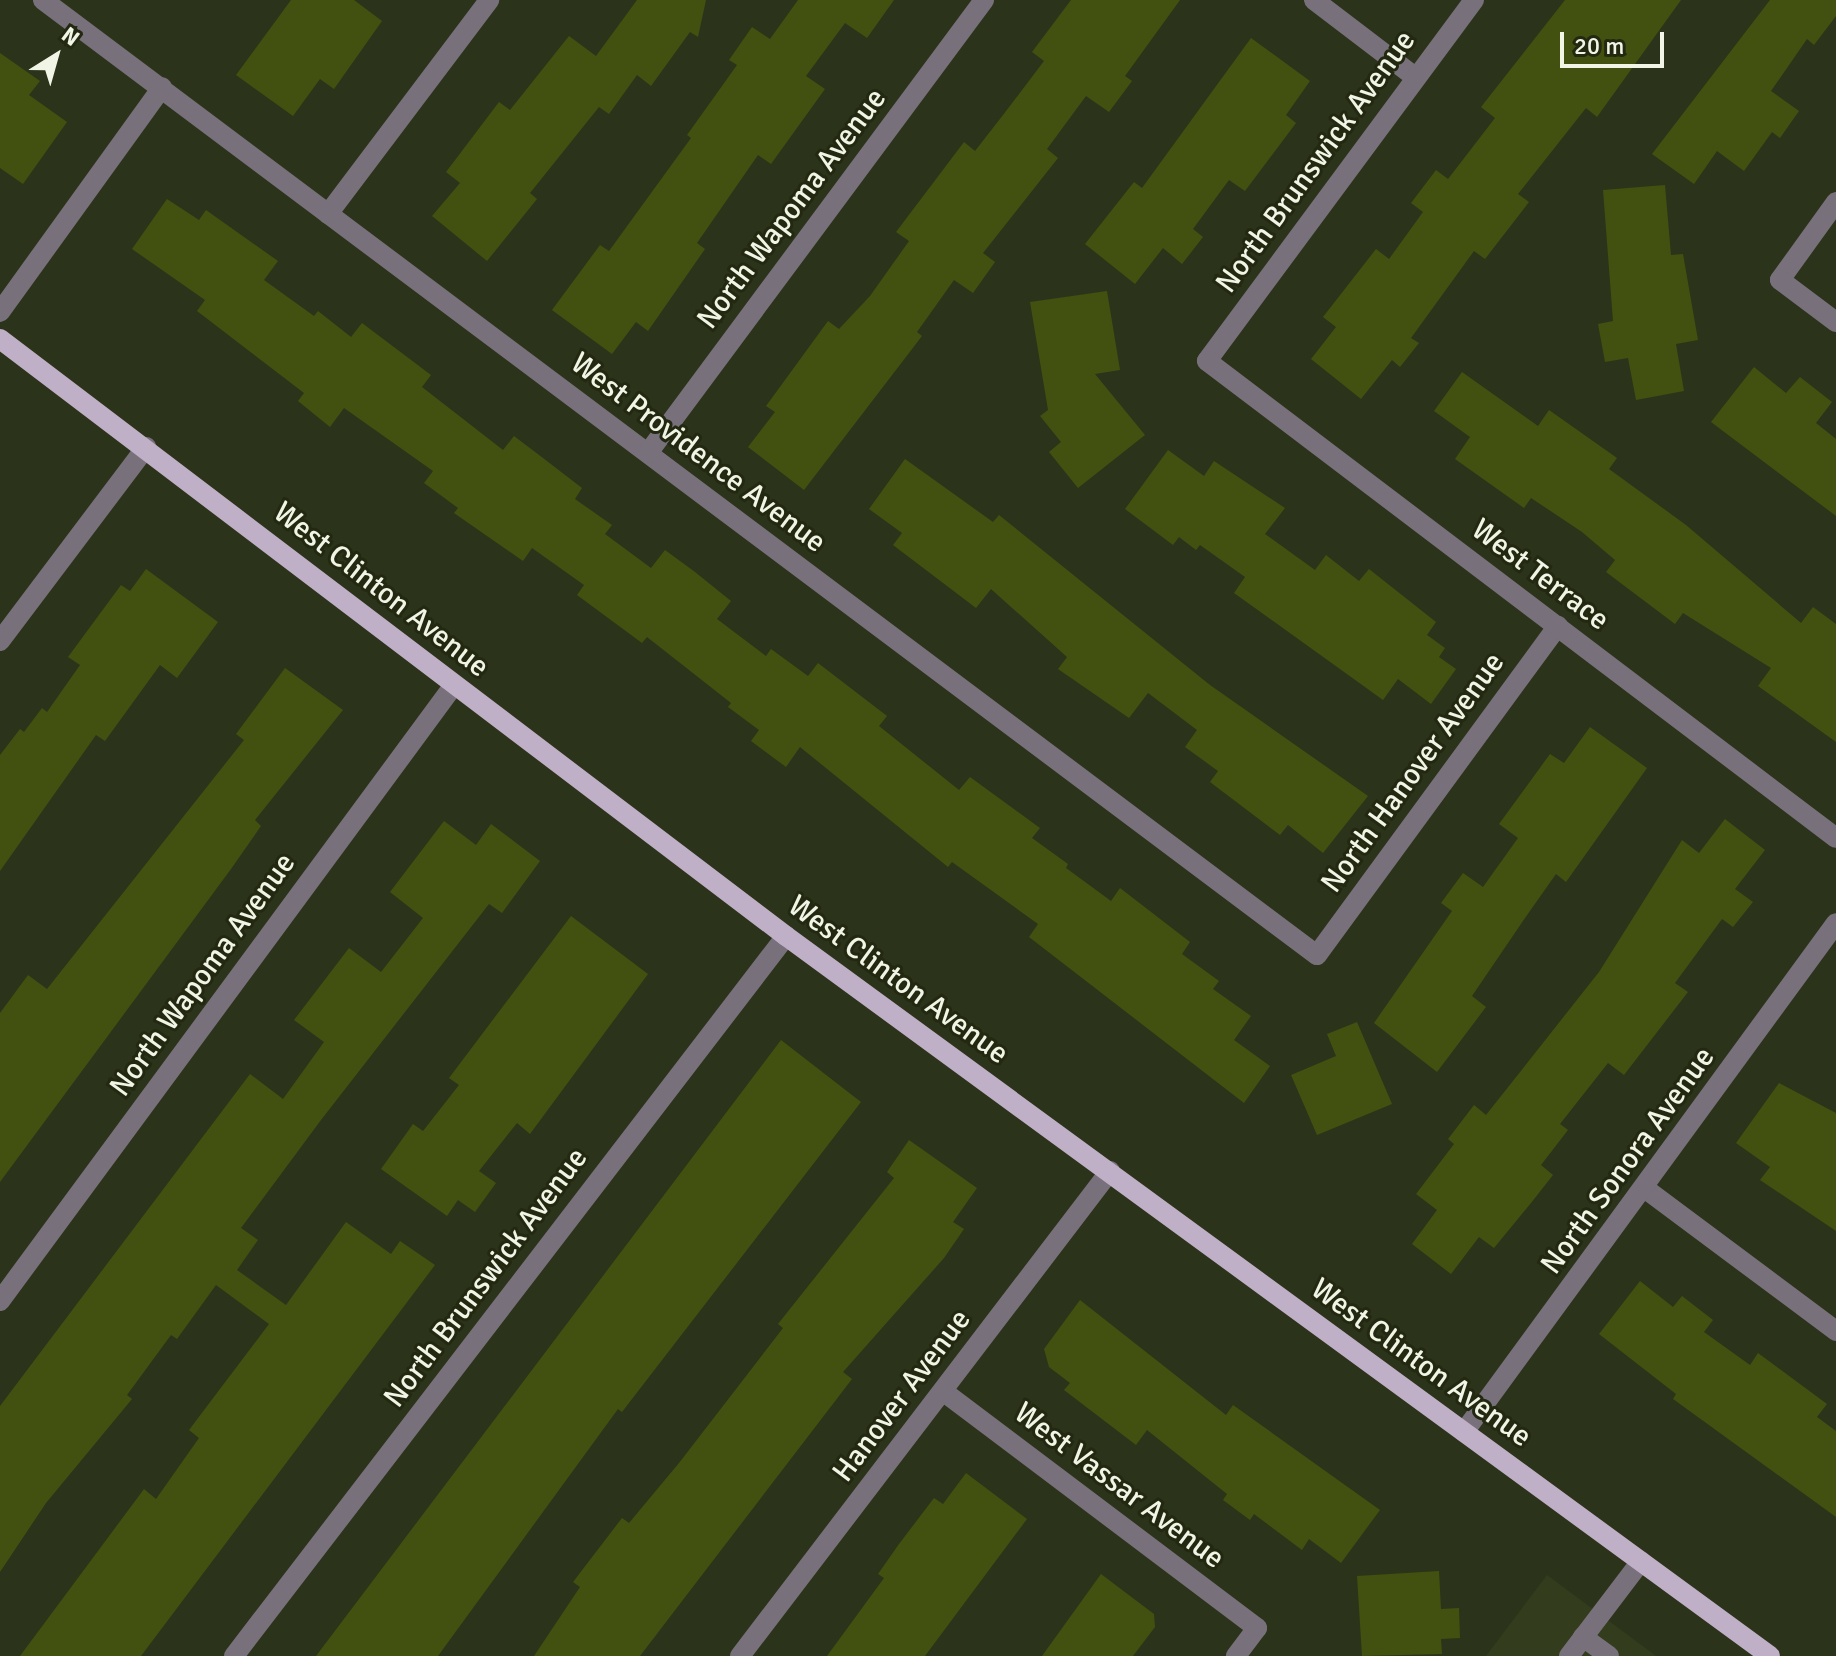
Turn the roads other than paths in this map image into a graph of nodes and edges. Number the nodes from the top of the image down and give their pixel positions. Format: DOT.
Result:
graph roads {
  1 [pos="43,0"];
  2 [pos="489,0"];
  3 [pos="984,0"];
  4 [pos="1314,0"];
  5 [pos="1474,0"];
  6 [pos="1415,77"];
  7 [pos="162,87"];
  8 [pos="1836,202"];
  9 [pos="328,214"];
  10 [pos="0,312"];
  11 [pos="1836,322"];
  12 [pos="0,339"];
  13 [pos="1207,361"];
  14 [pos="146,447"];
  15 [pos="648,453"];
  16 [pos="1558,626"];
  17 [pos="0,641"];
  18 [pos="454,685"];
  19 [pos="1836,838"];
  20 [pos="1836,923"];
  21 [pos="786,936"];
  22 [pos="1317,955"];
  23 [pos="1110,1171"];
  24 [pos="1647,1190"];
  25 [pos="0,1301"];
  26 [pos="1836,1331"];
  27 [pos="944,1392"];
  28 [pos="1464,1432"];
  29 [pos="1641,1561"];
  30 [pos="1583,1637"];
  31 [pos="234,1656"];
  32 [pos="740,1656"];
  33 [pos="1236,1656"];
  34 [pos="1569,1656"];
  35 [pos="1609,1656"];
  36 [pos="1770,1656"];
  1 -- 7 [label="street, West Providence Avenue"];
  2 -- 9 [label="street"];
  3 -- 15 [label="street, North Wapoma Avenue"];
  4 -- 6 [label="street"];
  5 -- 6 [label="street, North Brunswick Avenue"];
  6 -- 13 [label="street, North Brunswick Avenue"];
  7 -- 9 [label="street, West Providence Avenue"];
  7 -- 10 [label="street"];
  8 -- 11 [label="street"];
  9 -- 15 [label="street, West Providence Avenue"];
  12 -- 14 [label="main road, West Clinton Avenue"];
  13 -- 16 [label="street, West Terrace"];
  14 -- 17 [label="street"];
  14 -- 18 [label="main road, West Clinton Avenue"];
  15 -- 22 [label="street, West Providence Avenue"];
  16 -- 19 [label="street, West Terrace"];
  16 -- 22 [label="street, North Hanover Avenue"];
  18 -- 21 [label="main road, West Clinton Avenue"];
  18 -- 25 [label="street, North Wapoma Avenue"];
  20 -- 24 [label="street, North Sonora Avenue"];
  21 -- 23 [label="main road, West Clinton Avenue"];
  21 -- 31 [label="street, North Brunswick Avenue"];
  23 -- 27 [label="street, Hanover Avenue"];
  23 -- 28 [label="main road, West Clinton Avenue"];
  24 -- 26 [label="street"];
  24 -- 28 [label="street, North Sonora Avenue"];
  27 -- 32 [label="street, Hanover Avenue"];
  27 -- 33 [label="street, West Vassar Avenue"];
  28 -- 29 [label="main road, West Clinton Avenue"];
  29 -- 30 [label="street"];
  29 -- 36 [label="main road, West Clinton Avenue"];
  30 -- 34 [label="street"];
  30 -- 35 [label="street"];
}
